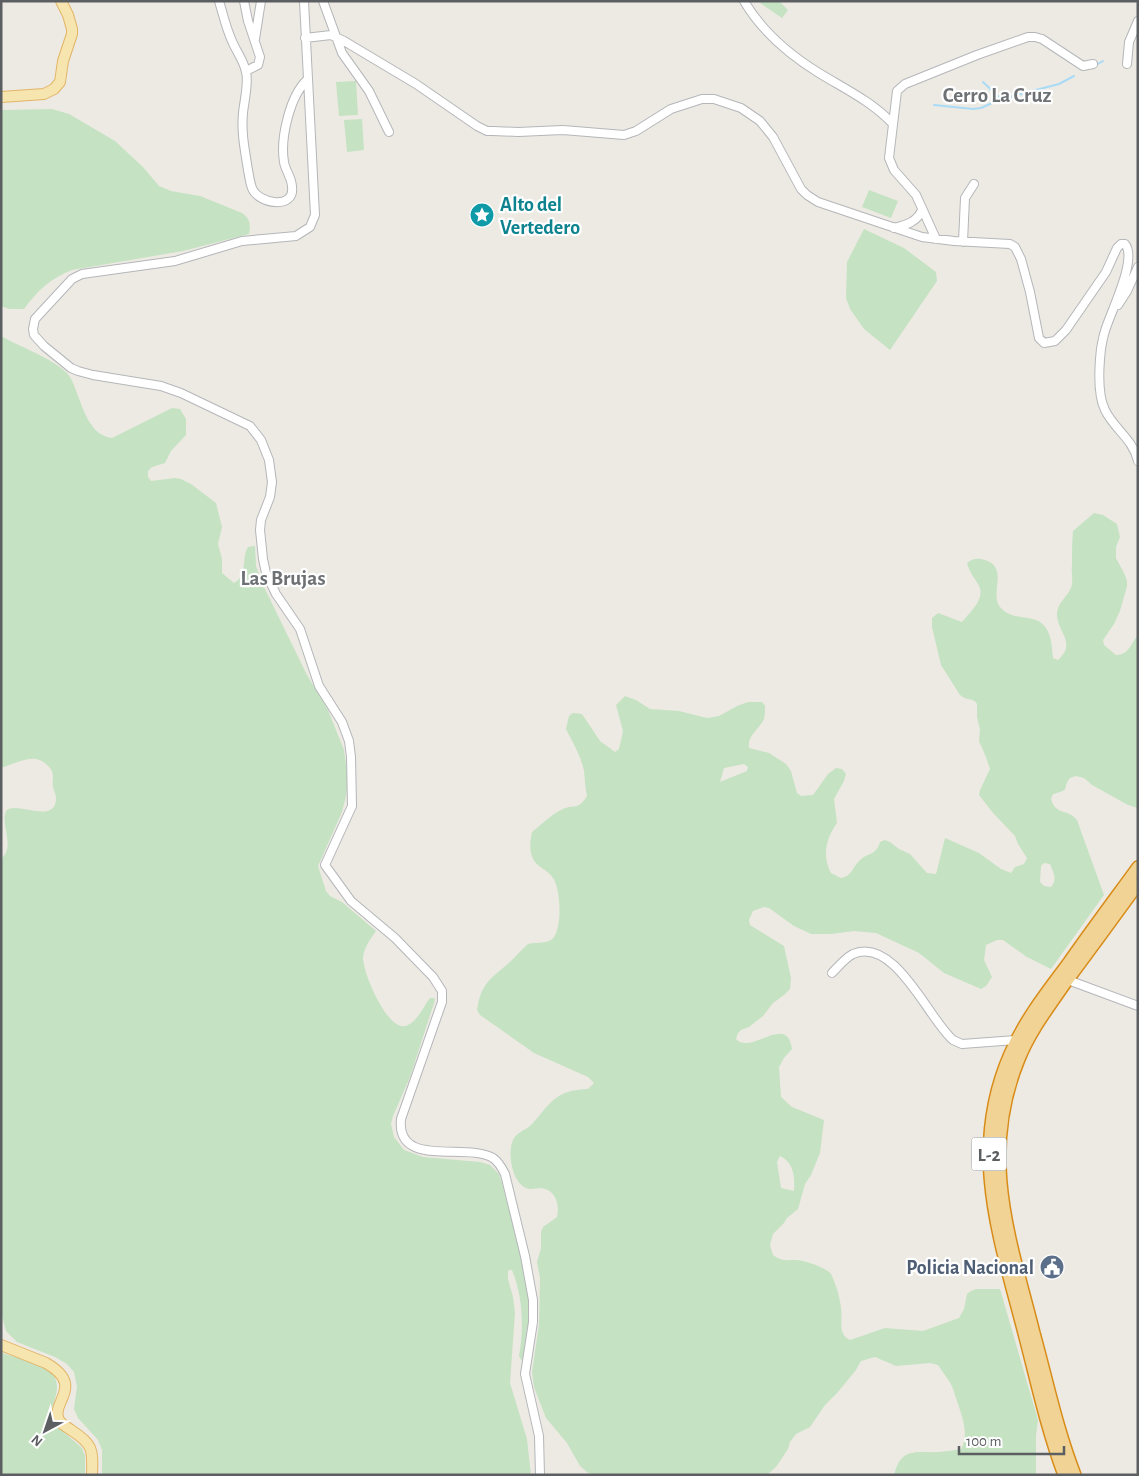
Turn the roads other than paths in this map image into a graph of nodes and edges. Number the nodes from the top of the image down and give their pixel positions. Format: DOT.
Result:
graph roads {
  1 [pos="61,1"];
  2 [pos="219,1"];
  3 [pos="244,1"];
  4 [pos="261,1"];
  5 [pos="304,1"];
  6 [pos="323,1"];
  7 [pos="744,1"];
  8 [pos="1138,20"];
  9 [pos="335,36"];
  10 [pos="305,38"];
  11 [pos="255,41"];
  12 [pos="1093,64"];
  13 [pos="1127,64"];
  14 [pos="246,71"];
  15 [pos="307,80"];
  16 [pos="1,98"];
  17 [pos="892,123"];
  18 [pos="389,132"];
  19 [pos="974,184"];
  20 [pos="922,210"];
  21 [pos="894,228"];
  22 [pos="936,239"];
  23 [pos="963,242"];
  24 [pos="1138,267"];
  25 [pos="1115,307"];
  26 [pos="1138,461"];
  27 [pos="1138,867"];
  28 [pos="1138,884"];
  29 [pos="832,973"];
  30 [pos="1068,980"];
  31 [pos="1138,1006"];
  32 [pos="1016,1040"];
  33 [pos="1,1345"];
  34 [pos="92,1475"];
  35 [pos="540,1475"];
  36 [pos="1064,1475"];
  37 [pos="1075,1475"];
  1 -- 16 [label="main road"];
  2 -- 14 [label="street"];
  3 -- 11 [label="street"];
  4 -- 11 [label="street"];
  5 -- 10 [label="street"];
  6 -- 9 [label="street"];
  7 -- 17 [label="street"];
  8 -- 13 [label="street"];
  9 -- 10 [label="street"];
  9 -- 18 [label="street"];
  9 -- 21 [label="street"];
  10 -- 15 [label="street"];
  11 -- 14 [label="street"];
  12 -- 17 [label="street"];
  14 -- 15 [label="street"];
  15 -- 35 [label="street"];
  17 -- 20 [label="street"];
  19 -- 23 [label="street"];
  20 -- 21 [label="street"];
  20 -- 22 [label="street"];
  21 -- 22 [label="street"];
  22 -- 23 [label="street"];
  23 -- 25 [label="street"];
  24 -- 25 [label="street"];
  25 -- 26 [label="street"];
  27 -- 32 [label="highway, L-2"];
  28 -- 30 [label="highway, L-2"];
  29 -- 32 [label="street"];
  30 -- 31 [label="street"];
  30 -- 37 [label="highway, L-2"];
  32 -- 36 [label="highway, L-2"];
  33 -- 34 [label="main road"];
}
